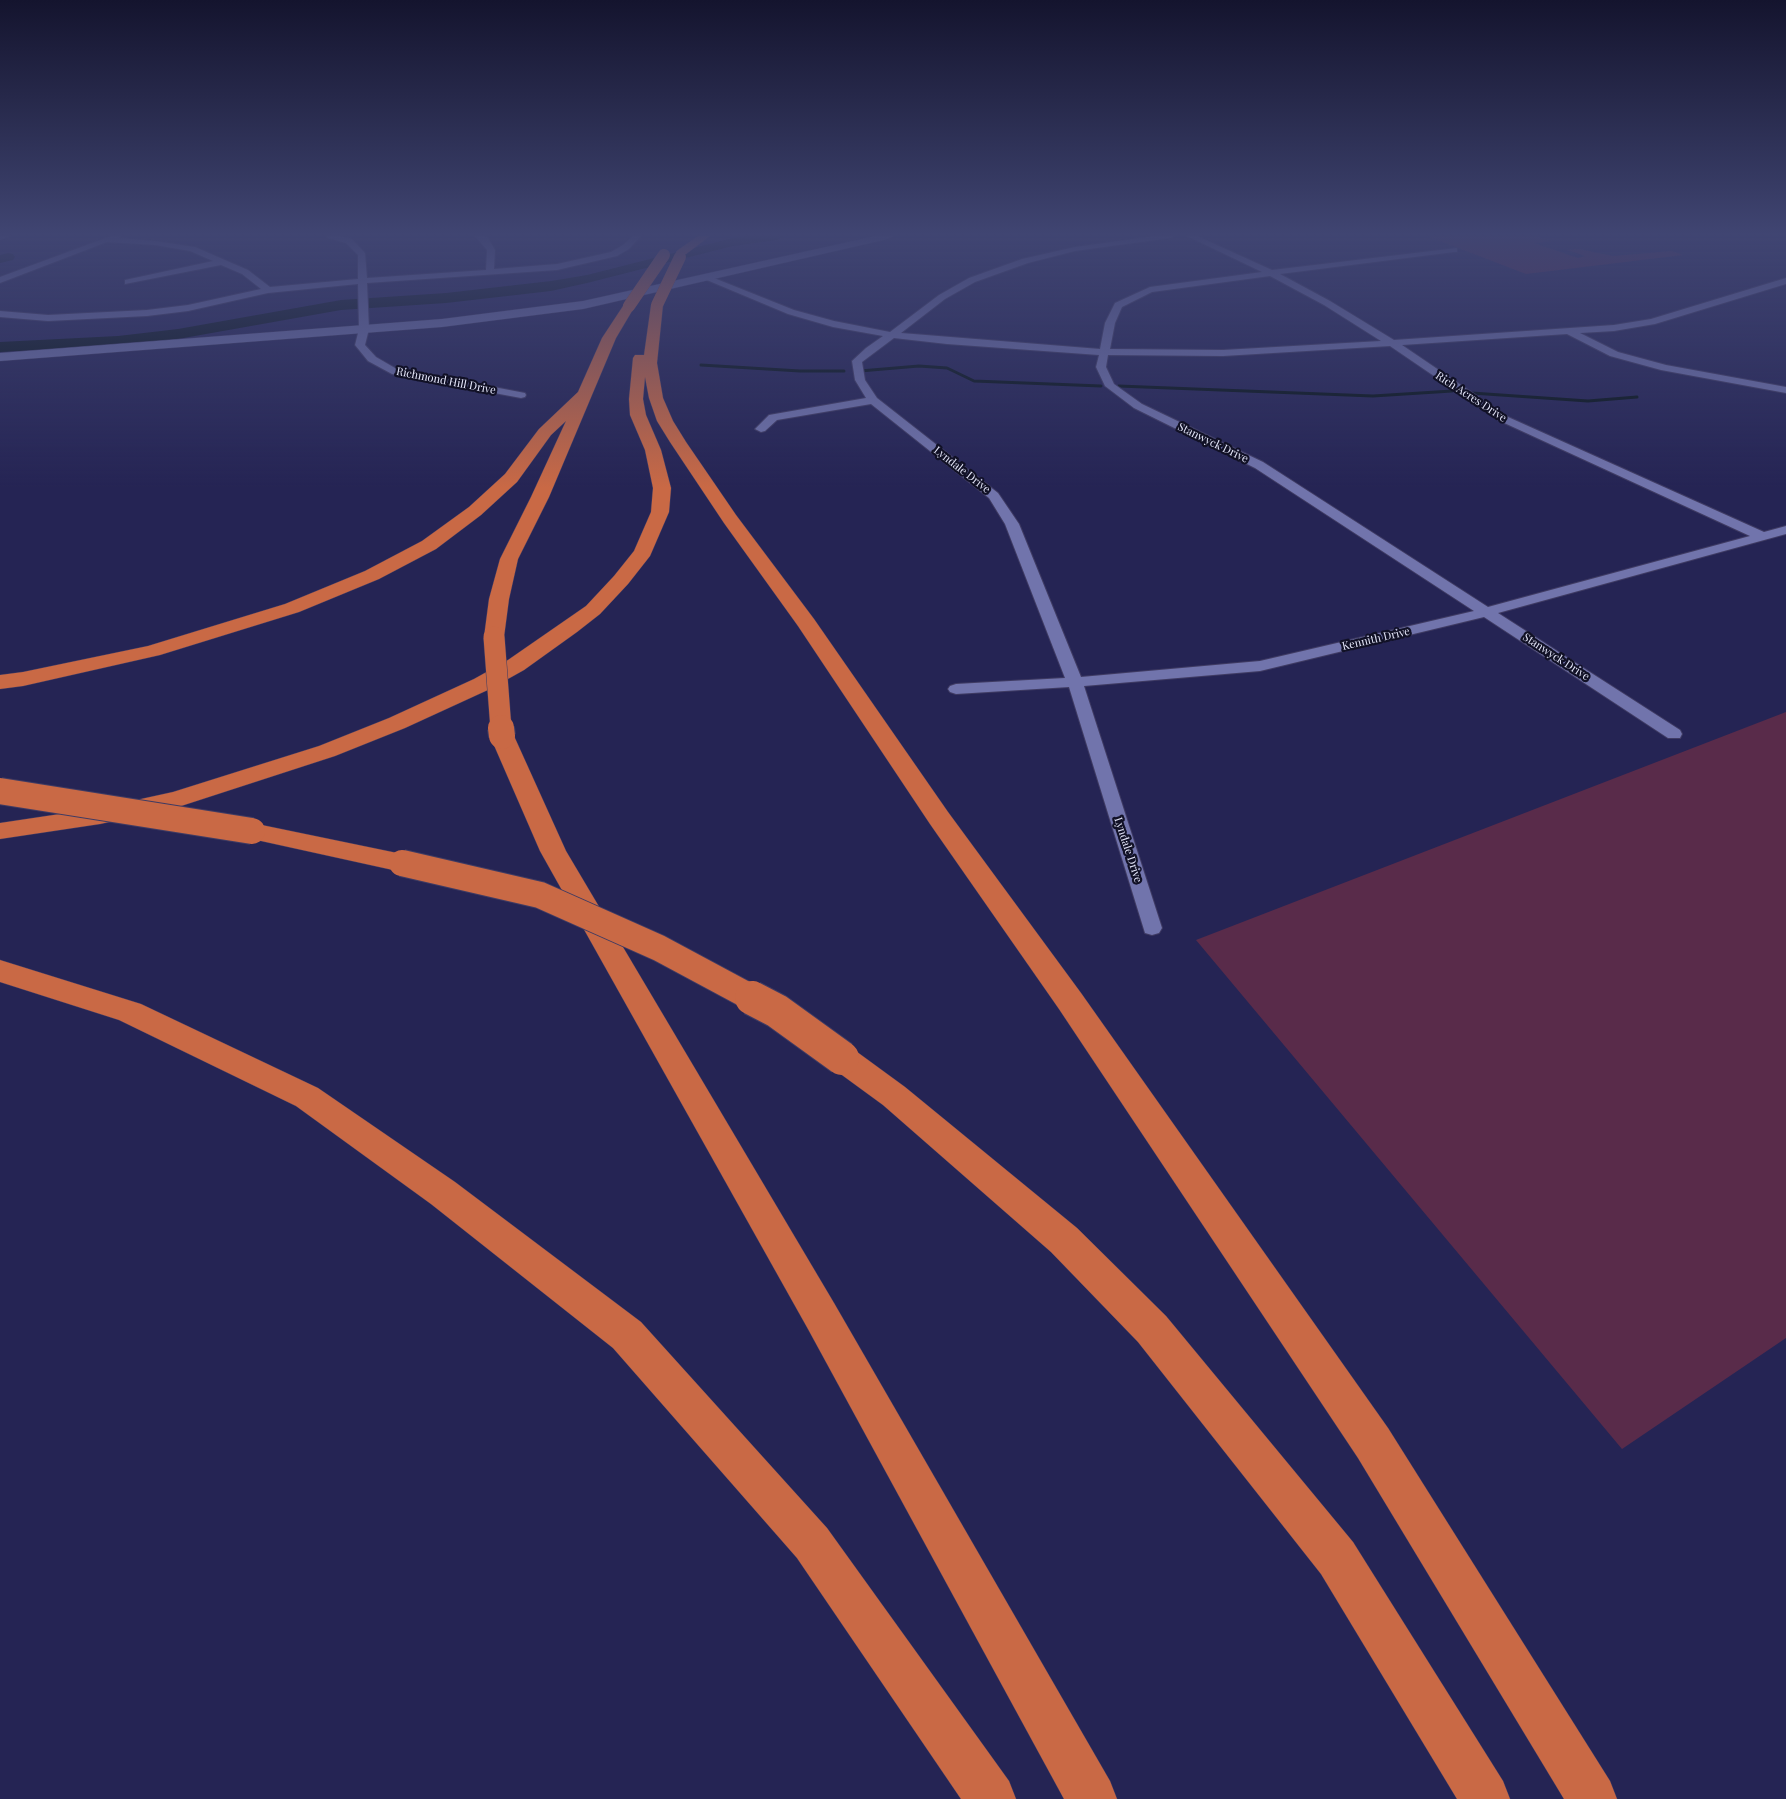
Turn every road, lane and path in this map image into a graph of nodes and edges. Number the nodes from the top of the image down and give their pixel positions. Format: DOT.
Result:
graph roads {
  1 [pos="364,320"];
  2 [pos="466,320"];
  3 [pos="633,320"];
  4 [pos="645,320"];
  5 [pos="648,320"];
  6 [pos="819,320"];
  7 [pos="912,320"];
  8 [pos="1111,320"];
  9 [pos="1354,320"];
  10 [pos="1659,320"];
  11 [pos="364,329"];
  12 [pos="1568,331"];
  13 [pos="892,335"];
  14 [pos="1390,342"];
  15 [pos="1104,352"];
  16 [pos="0,357"];
  17 [pos="1786,390"];
  18 [pos="583,395"];
  19 [pos="521,396"];
  20 [pos="873,400"];
  21 [pos="761,429"];
  22 [pos="1786,530"];
  23 [pos="1762,536"];
  24 [pos="1488,612"];
  25 [pos="0,682"];
  26 [pos="1075,682"];
  27 [pos="956,690"];
  28 [pos="1674,734"];
  29 [pos="0,791"];
  30 [pos="0,831"];
  31 [pos="1152,928"];
  32 [pos="0,971"];
  33 [pos="991,1799"];
  34 [pos="1092,1799"];
  35 [pos="1485,1799"];
  36 [pos="1592,1799"];
  1 -- 11 [label="street, Richmond Hill Drive"];
  2 -- 11 [label="main road"];
  3 -- 18 [label="highway"];
  4 -- 30 [label="highway"];
  5 -- 36 [label="highway"];
  6 -- 13 [label="street"];
  7 -- 13 [label="street, Lyndale Drive"];
  8 -- 15 [label="street, Stanwyck Drive"];
  9 -- 14 [label="street, Rich Acres Drive"];
  10 -- 12 [label="street"];
  11 -- 16 [label="main road"];
  11 -- 19 [label="street, Richmond Hill Drive"];
  12 -- 14 [label="street"];
  12 -- 17 [label="street"];
  13 -- 15 [label="street"];
  13 -- 20 [label="street, Lyndale Drive"];
  14 -- 15 [label="street"];
  14 -- 23 [label="street, Rich Acres Drive"];
  15 -- 24 [label="street, Stanwyck Drive"];
  18 -- 25 [label="highway"];
  18 -- 34 [label="highway, bridge"];
  20 -- 21 [label="street"];
  20 -- 26 [label="street, Lyndale Drive"];
  22 -- 23 [label="street, Kennith Drive"];
  23 -- 24 [label="street, Kennith Drive"];
  24 -- 26 [label="street, Kennith Drive"];
  24 -- 28 [label="street, Stanwyck Drive"];
  26 -- 27 [label="street, Kennith Drive"];
  26 -- 31 [label="street, Lyndale Drive"];
  29 -- 35 [label="highway, bridge"];
  32 -- 33 [label="highway"];
}
